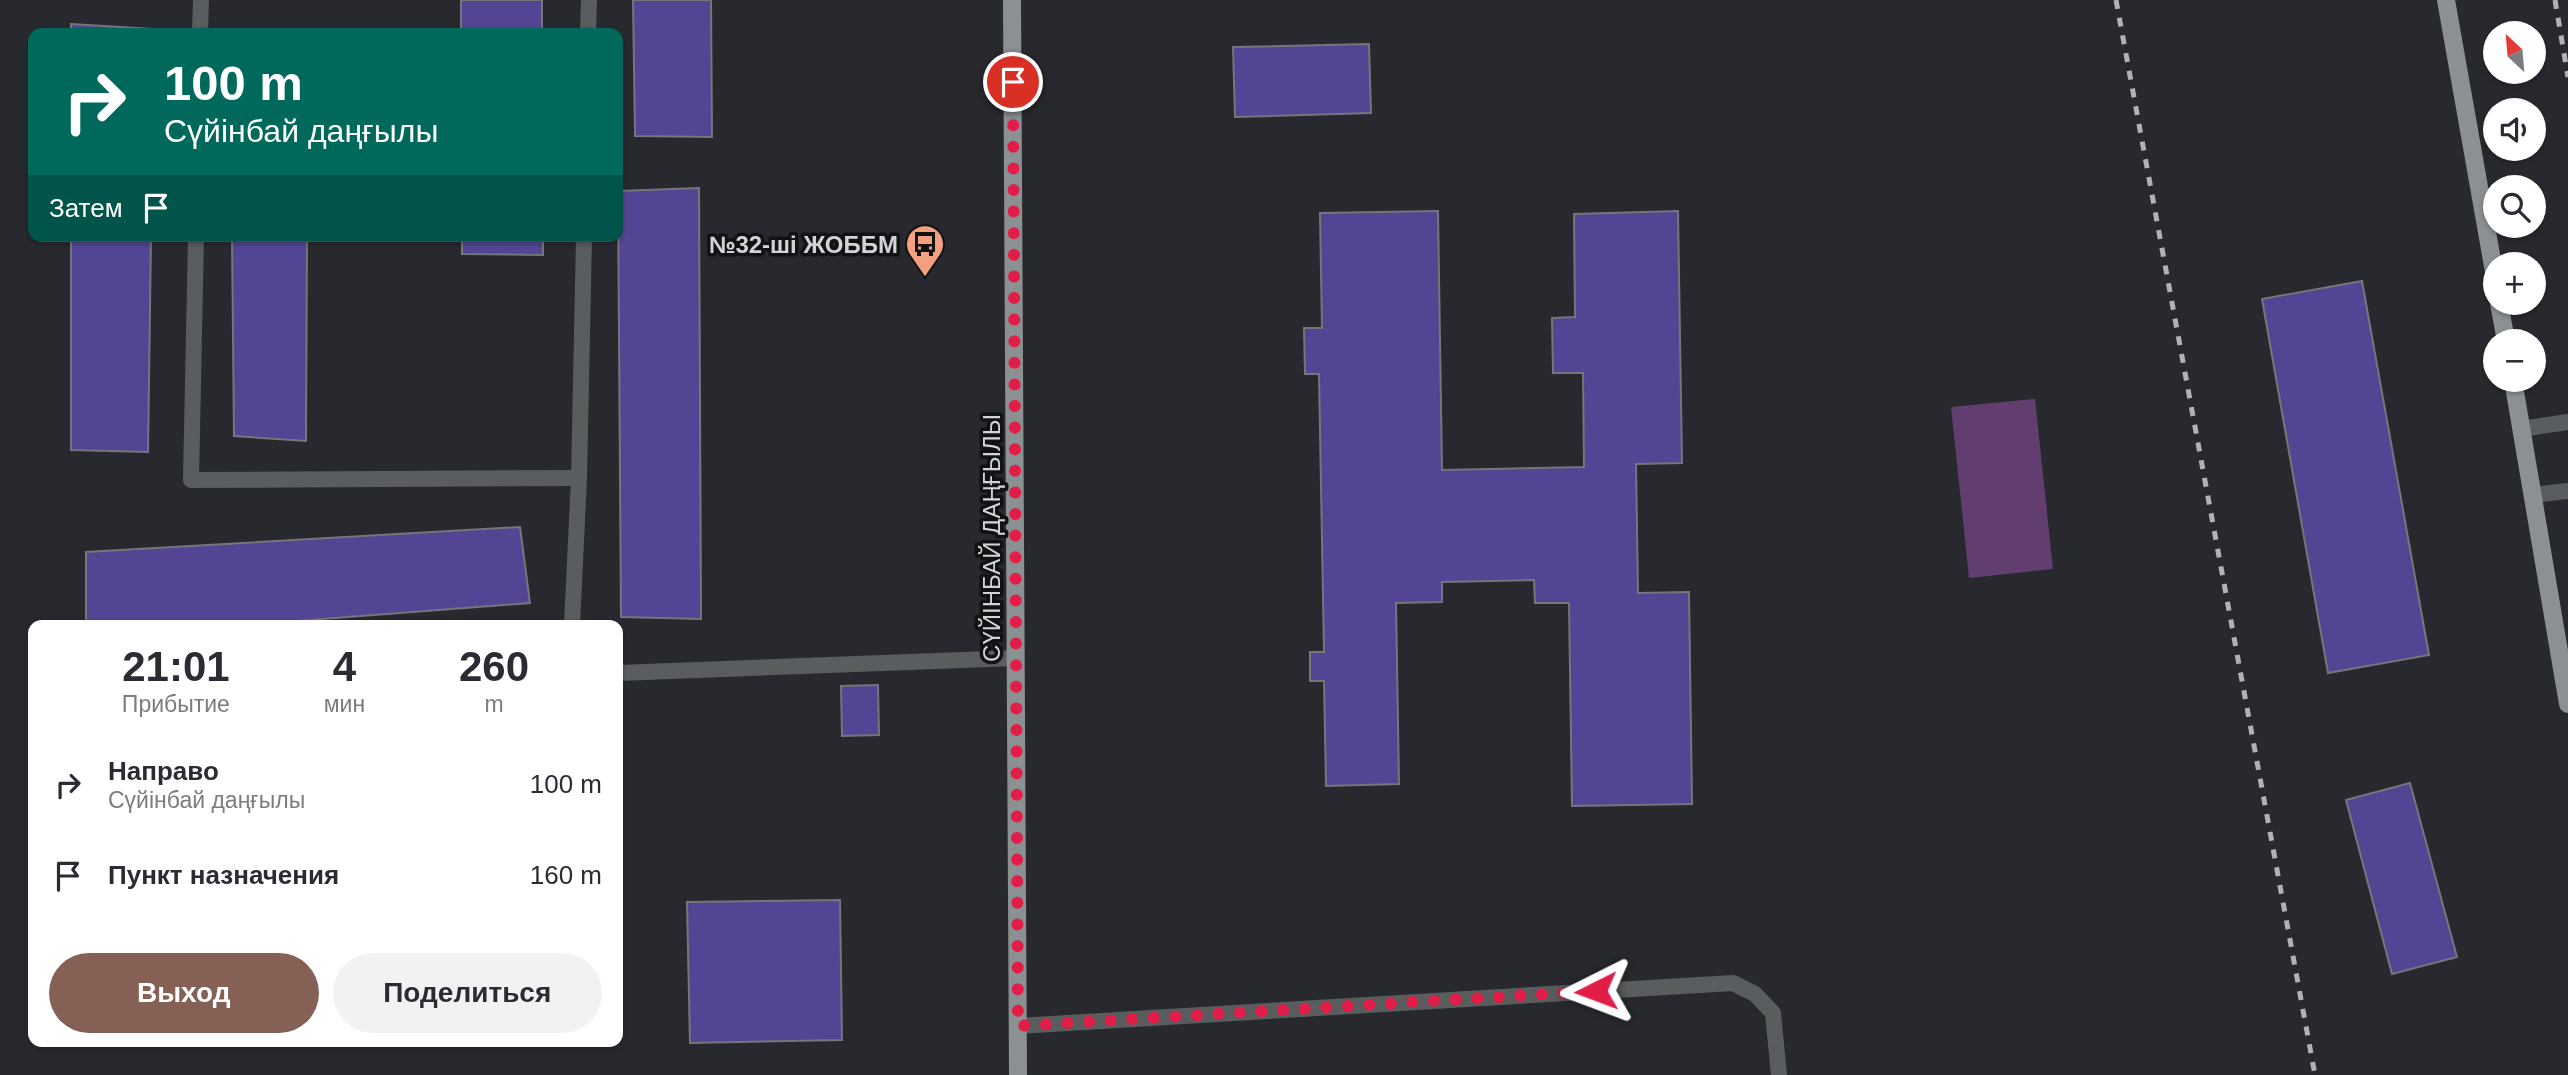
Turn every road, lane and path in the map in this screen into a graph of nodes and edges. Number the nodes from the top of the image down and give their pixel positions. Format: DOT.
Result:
graph roads {
  1 [pos="201,0"];
  2 [pos="589,0"];
  3 [pos="1012,0"];
  4 [pos="2446,0"];
  5 [pos="200,28"];
  6 [pos="588,28"];
  7 [pos="196,242"];
  8 [pos="584,242"];
  9 [pos="2491,252"];
  10 [pos="2515,392"];
  11 [pos="2568,422"];
  12 [pos="2521,429"];
  13 [pos="579,478"];
  14 [pos="2568,491"];
  15 [pos="2532,495"];
  16 [pos="572,620"];
  17 [pos="1016,659"];
  18 [pos="623,673"];
  19 [pos="2568,704"];
  20 [pos="1018,1026"];
  21 [pos="1018,1075"];
  22 [pos="1779,1075"];
  1 -- 5 [label="lane"];
  2 -- 6 [label="lane"];
  3 -- 17 [label="main road, СҮЙІНБАЙ ДАҢҒЫЛЫ"];
  4 -- 9 [label="main road"];
  7 -- 13 [label="lane"];
  8 -- 13 [label="lane"];
  10 -- 12 [label="main road"];
  11 -- 12 [label="lane"];
  12 -- 15 [label="main road"];
  13 -- 16 [label="lane"];
  14 -- 15 [label="lane"];
  15 -- 19 [label="main road"];
  17 -- 18 [label="lane"];
  17 -- 20 [label="main road, СҮЙІНБАЙ ДАҢҒЫЛЫ"];
  20 -- 21 [label="main road, СҮЙІНБАЙ ДАҢҒЫЛЫ"];
  20 -- 22 [label="lane"];
}
